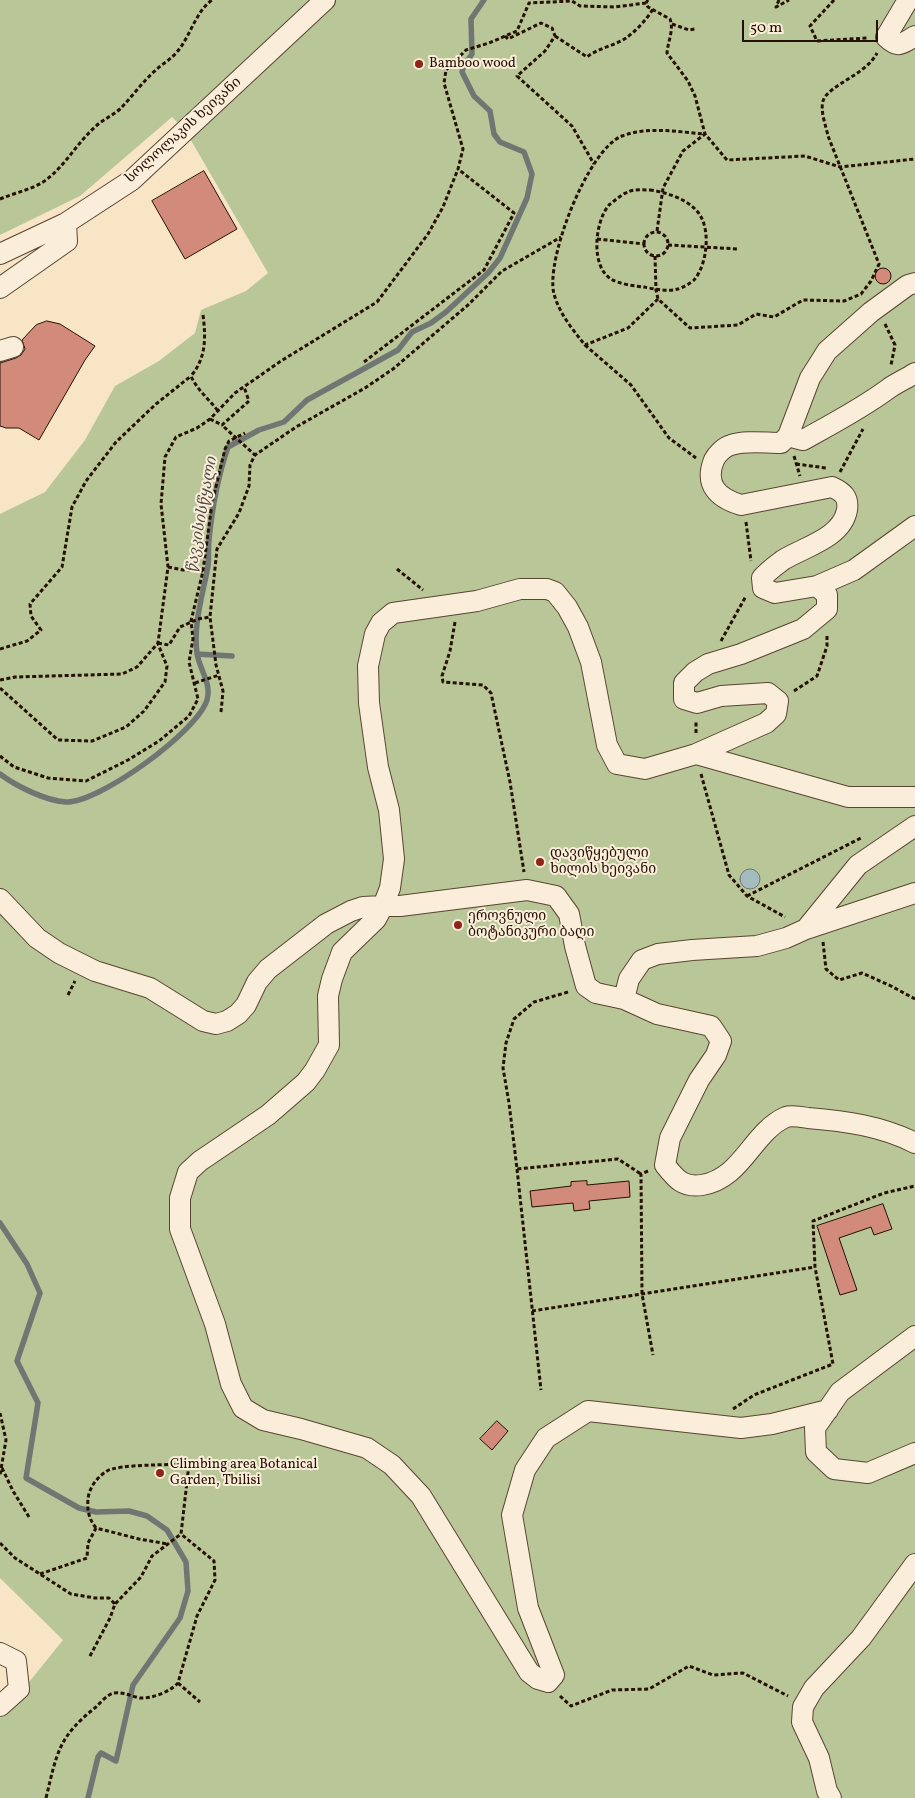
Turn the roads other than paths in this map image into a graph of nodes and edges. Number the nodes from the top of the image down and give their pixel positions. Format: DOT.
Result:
graph roads {
  1 [pos="325,0"];
  2 [pos="908,0"];
  3 [pos="915,36"];
  4 [pos="66,223"];
  5 [pos="0,254"];
  6 [pos="913,281"];
  7 [pos="0,288"];
  8 [pos="915,373"];
  9 [pos="788,436"];
  10 [pos="915,526"];
  11 [pos="817,586"];
  12 [pos="696,754"];
  13 [pos="915,797"];
  14 [pos="915,826"];
  15 [pos="915,893"];
  16 [pos="0,899"];
  17 [pos="383,906"];
  18 [pos="806,929"];
  19 [pos="624,999"];
  20 [pos="915,1143"];
  21 [pos="915,1336"];
  22 [pos="828,1410"];
  23 [pos="915,1453"];
  24 [pos="915,1564"];
  25 [pos="0,1652"];
  26 [pos="0,1706"];
  27 [pos="830,1798"];
  1 -- 4 [label="street, სოლოლაკის ხეივანი"];
  2 -- 3 [label="street"];
  4 -- 5 [label="street, სოლოლაკის ხეივანი"];
  4 -- 7 [label="street"];
  6 -- 9 [label="street"];
  8 -- 9 [label="street"];
  9 -- 11 [label="street"];
  10 -- 11 [label="street"];
  11 -- 12 [label="street"];
  12 -- 13 [label="street"];
  12 -- 17 [label="street"];
  14 -- 18 [label="street"];
  15 -- 18 [label="street"];
  16 -- 17 [label="street"];
  17 -- 19 [label="street"];
  17 -- 22 [label="street"];
  18 -- 19 [label="street"];
  19 -- 20 [label="street"];
  21 -- 22 [label="street"];
  22 -- 23 [label="street"];
  24 -- 27 [label="street"];
  25 -- 26 [label="street"];
}
